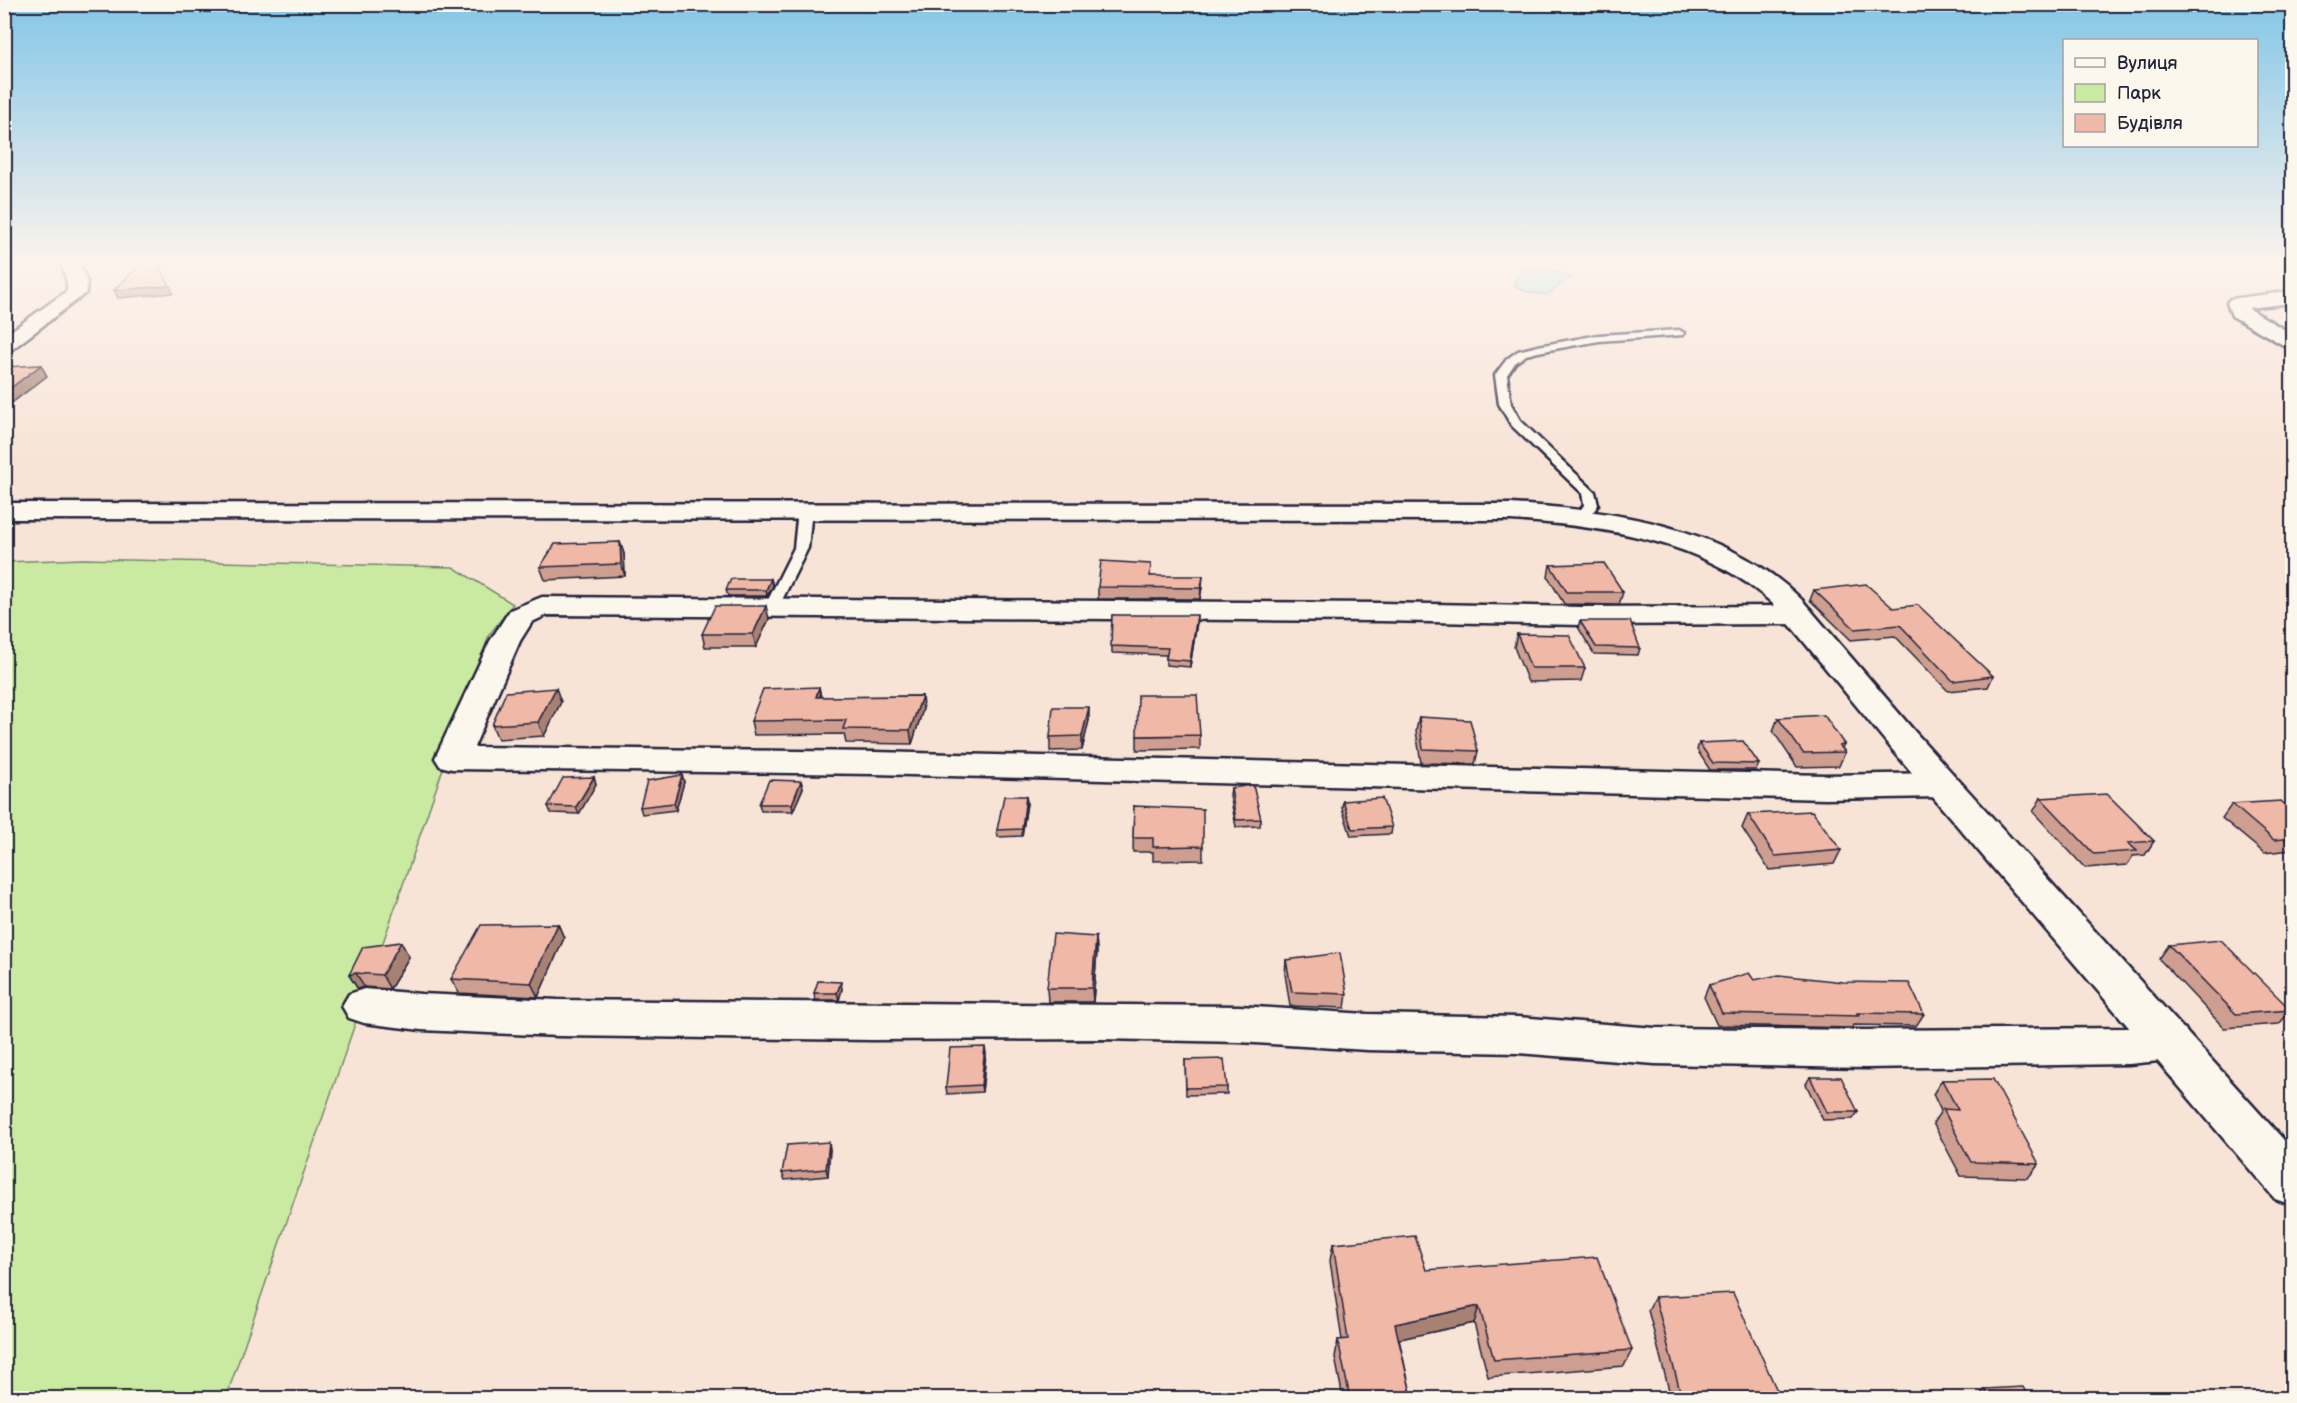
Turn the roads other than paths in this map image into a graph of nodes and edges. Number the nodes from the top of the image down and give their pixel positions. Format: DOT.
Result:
graph roads {
  1 [pos="25,327"];
  2 [pos="2266,327"];
  3 [pos="1679,333"];
  4 [pos="10,338"];
  5 [pos="2292,342"];
  6 [pos="805,510"];
  7 [pos="4,511"];
  8 [pos="1582,518"];
  9 [pos="771,608"];
  10 [pos="1799,615"];
  11 [pos="1942,784"];
  12 [pos="364,1006"];
  13 [pos="2169,1042"];
  14 [pos="2292,1183"];
  1 -- 4 [label="street"];
  2 -- 5 [label="street"];
  3 -- 8 [label="lane"];
  6 -- 7 [label="street"];
  6 -- 8 [label="street"];
  6 -- 9 [label="lane"];
  8 -- 10 [label="street"];
  9 -- 10 [label="street"];
  9 -- 11 [label="street"];
  10 -- 11 [label="street"];
  11 -- 13 [label="street"];
  12 -- 13 [label="street"];
  13 -- 14 [label="street"];
}
